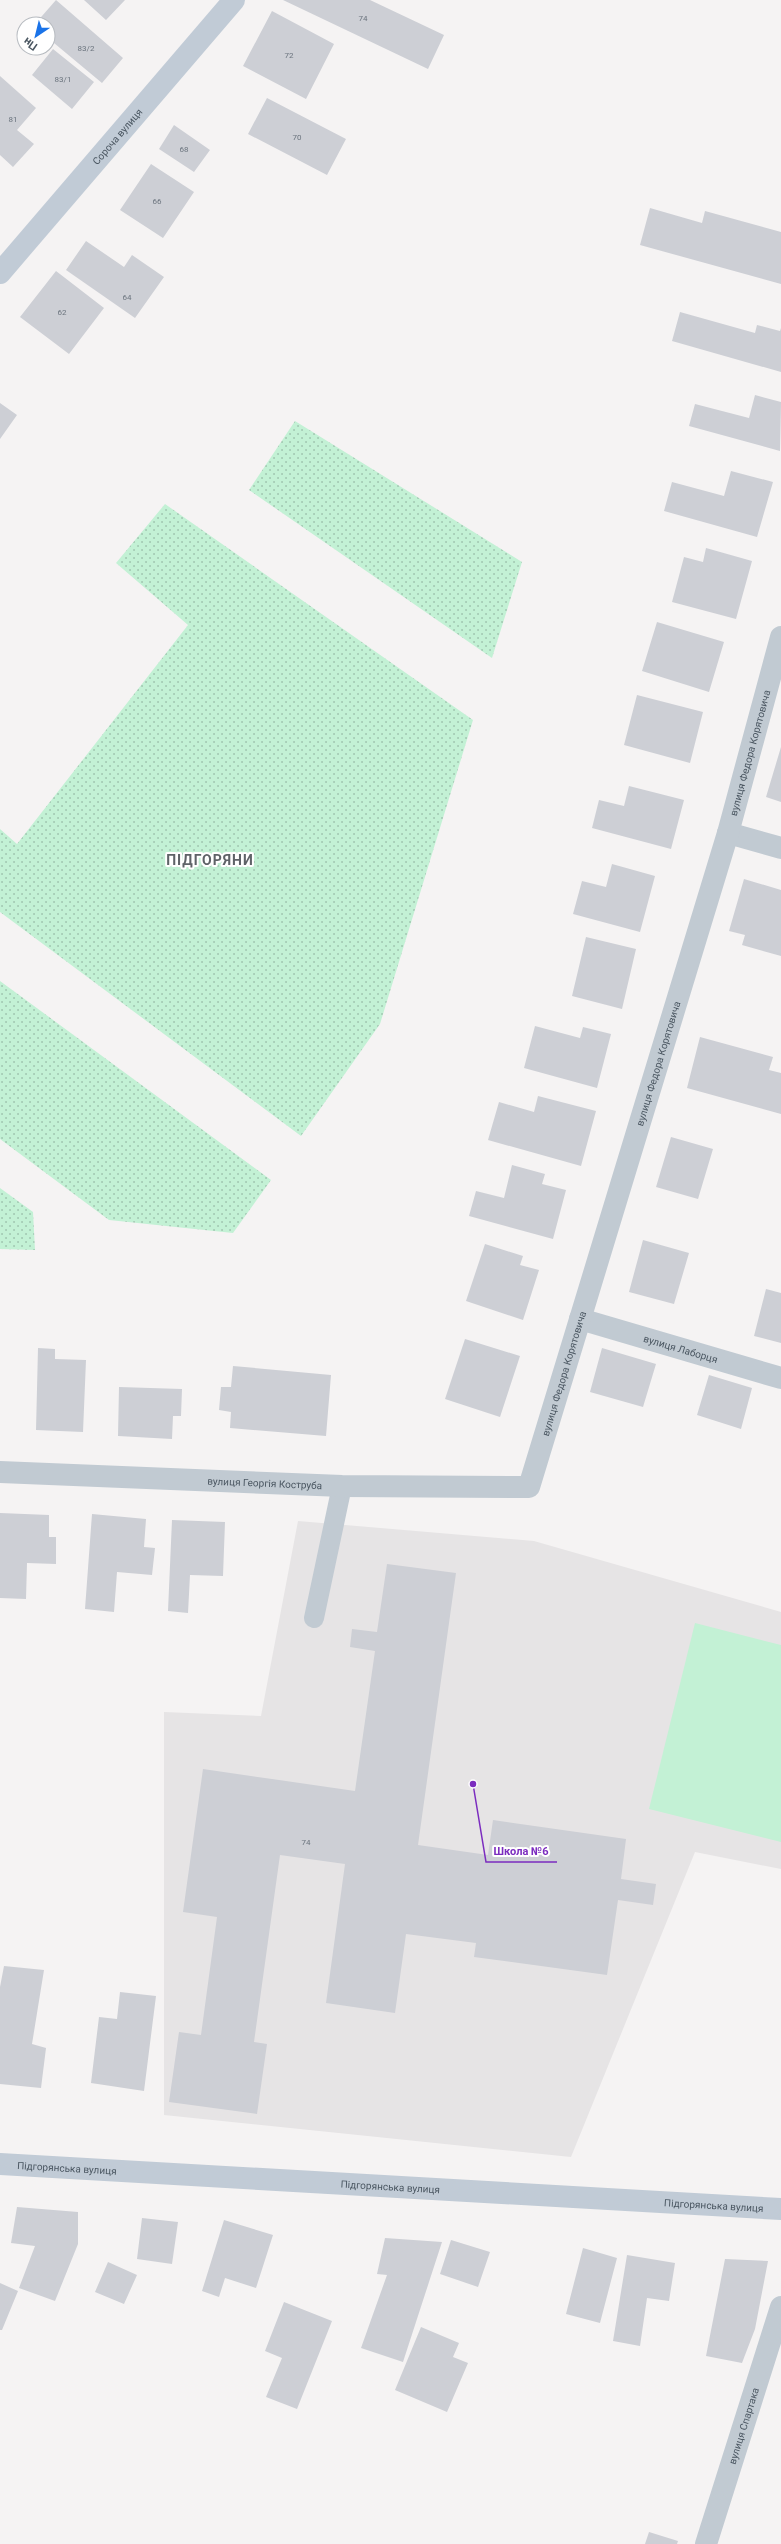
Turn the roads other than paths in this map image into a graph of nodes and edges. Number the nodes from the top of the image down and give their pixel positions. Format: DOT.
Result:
graph roads {
  1 [pos="234,0"];
  2 [pos="0,273"];
  3 [pos="781,637"];
  4 [pos="728,832"];
  5 [pos="781,848"];
  6 [pos="580,1319"];
  7 [pos="781,1378"];
  8 [pos="0,1472"];
  9 [pos="342,1486"];
  10 [pos="529,1487"];
  11 [pos="314,1618"];
  12 [pos="0,2164"];
  13 [pos="781,2209"];
  14 [pos="781,2307"];
  15 [pos="706,2544"];
  1 -- 2 [label="main road, Сороча вулиця"];
  3 -- 4 [label="street, вулиця Федора Корятовича"];
  4 -- 5 [label="street"];
  4 -- 6 [label="street, вулиця Федора Корятовича"];
  6 -- 7 [label="street, вулиця Лаборця"];
  6 -- 10 [label="street, вулиця Федора Корятовича"];
  8 -- 9 [label="street, вулиця Георгія Коструба"];
  9 -- 10 [label="street, вулиця Георгія Коструба"];
  9 -- 11 [label="lane"];
  12 -- 13 [label="main road, Підгорянська вулиця"];
  14 -- 15 [label="street, вулиця Спартака"];
}
